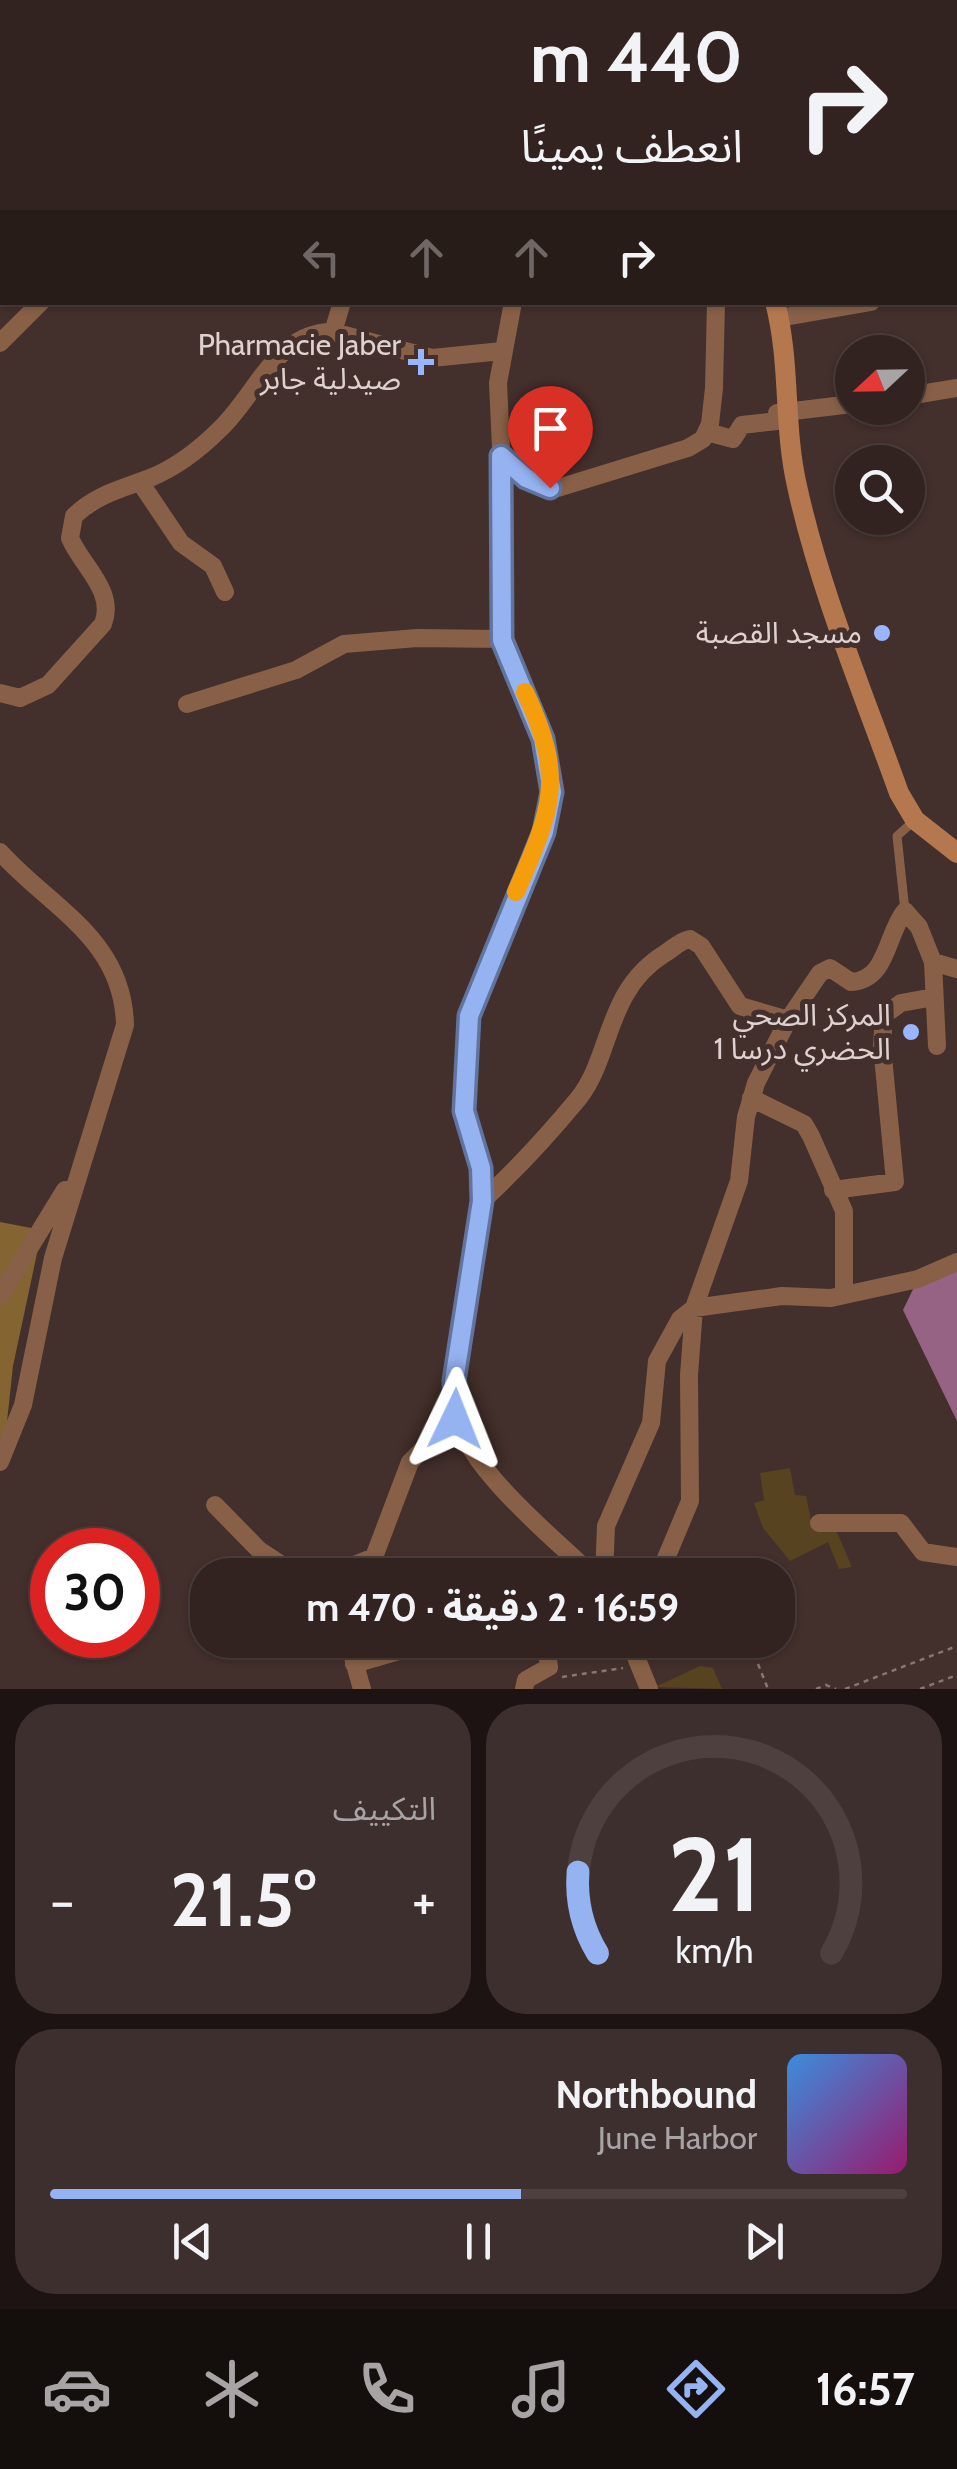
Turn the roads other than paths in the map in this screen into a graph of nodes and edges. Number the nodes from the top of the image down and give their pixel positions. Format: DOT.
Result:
graph roads {
  1 [pos="38,305"];
  2 [pos="341,305"];
  3 [pos="512,305"];
  4 [pos="716,305"];
  5 [pos="836,305"];
  6 [pos="777,310"];
  7 [pos="333,332"];
  8 [pos="0,343"];
  9 [pos="502,350"];
  10 [pos="957,388"];
  11 [pos="925,393"];
  12 [pos="835,406"];
  13 [pos="789,412"];
  14 [pos="708,432"];
  15 [pos="501,456"];
  16 [pos="140,482"];
  17 [pos="225,592"];
  18 [pos="502,640"];
  19 [pos="0,692"];
  20 [pos="187,704"];
  21 [pos="915,820"];
  22 [pos="0,852"];
  23 [pos="957,853"];
  24 [pos="905,910"];
  25 [pos="933,962"];
  26 [pos="957,969"];
  27 [pos="934,997"];
  28 [pos="788,1020"];
  29 [pos="937,1046"];
  30 [pos="751,1098"];
  31 [pos="78,1170"];
  32 [pos="833,1190"];
  33 [pos="482,1201"];
  34 [pos="957,1262"];
  35 [pos="844,1294"];
  36 [pos="0,1296"];
  37 [pos="694,1308"];
  38 [pos="462,1434"];
  39 [pos="0,1462"];
  40 [pos="215,1505"];
  41 [pos="819,1524"];
  42 [pos="568,1553"];
  43 [pos="957,1557"];
  44 [pos="272,1558"];
  45 [pos="369,1558"];
  46 [pos="568,1558"];
  47 [pos="573,1558"];
  48 [pos="605,1558"];
  49 [pos="666,1558"];
  50 [pos="352,1658"];
  51 [pos="374,1658"];
  52 [pos="548,1658"];
  53 [pos="636,1658"];
  54 [pos="354,1664"];
  55 [pos="362,1689"];
  56 [pos="524,1689"];
  57 [pos="648,1689"];
  1 -- 8 [label="street"];
  2 -- 7 [label="street"];
  3 -- 9 [label="street"];
  4 -- 14 [label="street"];
  5 -- 6 [label="street"];
  6 -- 13 [label="street"];
  7 -- 9 [label="street"];
  7 -- 16 [label="street"];
  9 -- 15 [label="street"];
  10 -- 11 [label="street"];
  12 -- 13 [label="street"];
  13 -- 14 [label="street"];
  13 -- 21 [label="street"];
  14 -- 15 [label="street"];
  15 -- 18 [label="street"];
  16 -- 17 [label="street"];
  16 -- 19 [label="street"];
  18 -- 20 [label="street"];
  18 -- 33 [label="street"];
  21 -- 23 [label="street"];
  21 -- 24 [label="lane"];
  22 -- 31 [label="street"];
  24 -- 25 [label="street"];
  24 -- 28 [label="street"];
  25 -- 26 [label="street"];
  25 -- 27 [label="street"];
  27 -- 29 [label="street"];
  27 -- 32 [label="street"];
  28 -- 30 [label="street"];
  28 -- 33 [label="street"];
  30 -- 32 [label="street"];
  30 -- 37 [label="street"];
  31 -- 36 [label="street"];
  31 -- 39 [label="street"];
  32 -- 35 [label="street"];
  33 -- 38 [label="street"];
  34 -- 35 [label="street"];
  35 -- 37 [label="street"];
  37 -- 48 [label="street"];
  37 -- 49 [label="street"];
  38 -- 42 [label="street"];
  38 -- 45 [label="street"];
  40 -- 44 [label="street"];
  41 -- 43 [label="street"];
  42 -- 46 [label="street"];
  42 -- 47 [label="street"];
  50 -- 54 [label="street"];
  51 -- 54 [label="street"];
  52 -- 56 [label="street"];
  53 -- 57 [label="street"];
  54 -- 55 [label="street"];
}
